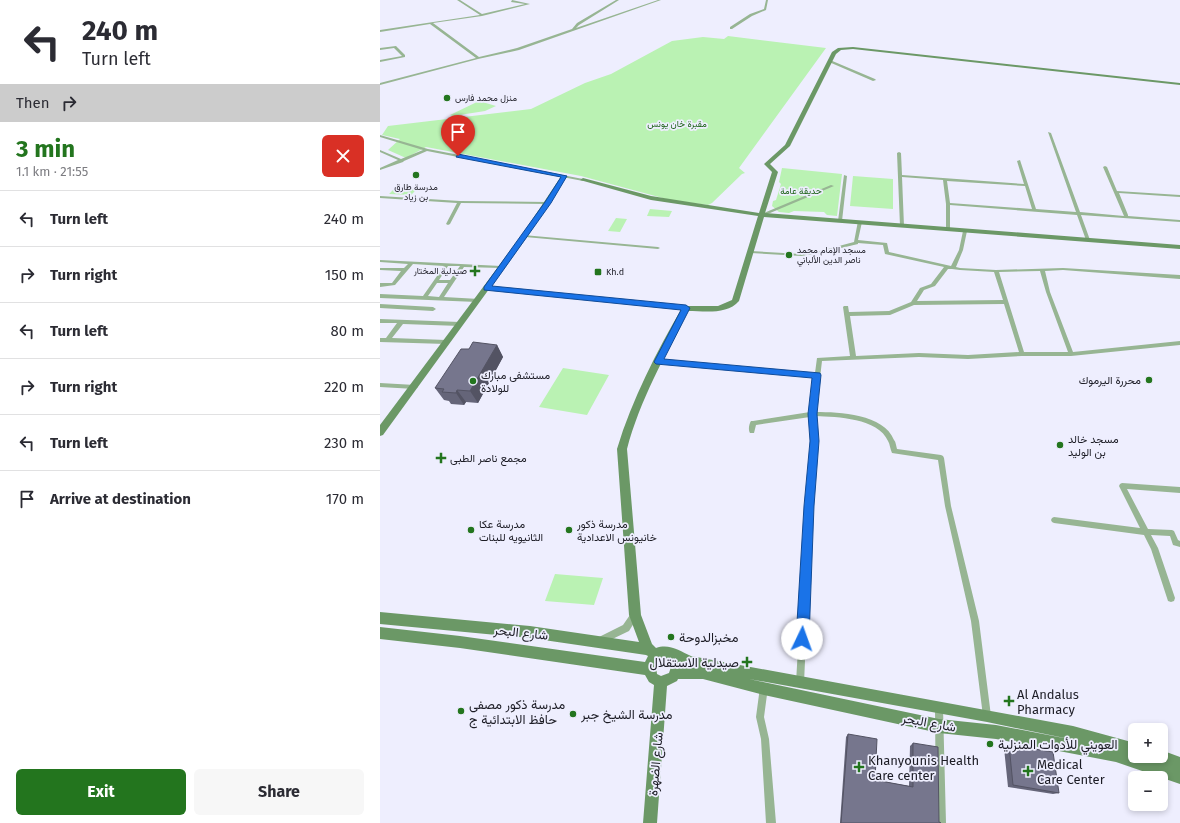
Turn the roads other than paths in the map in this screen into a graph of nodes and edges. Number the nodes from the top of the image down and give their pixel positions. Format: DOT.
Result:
graph roads {
  1 [pos="458,0"];
  2 [pos="618,0"];
  3 [pos="660,0"];
  4 [pos="767,0"];
  5 [pos="512,1"];
  6 [pos="481,15"];
  7 [pos="431,23"];
  8 [pos="731,28"];
  9 [pos="380,30"];
  10 [pos="572,31"];
  11 [pos="380,49"];
  12 [pos="478,58"];
  13 [pos="380,61"];
  14 [pos="830,61"];
  15 [pos="874,80"];
  16 [pos="380,84"];
  17 [pos="1180,84"];
  18 [pos="1049,133"];
  19 [pos="380,136"];
  20 [pos="427,150"];
  21 [pos="380,151"];
  22 [pos="899,153"];
  23 [pos="402,161"];
  24 [pos="1019,161"];
  25 [pos="1105,167"];
  26 [pos="380,169"];
  27 [pos="564,176"];
  28 [pos="845,176"];
  29 [pos="900,176"];
  30 [pos="945,179"];
  31 [pos="583,180"];
  32 [pos="1026,185"];
  33 [pos="832,186"];
  34 [pos="1117,192"];
  35 [pos="1180,196"];
  36 [pos="380,197"];
  37 [pos="460,202"];
  38 [pos="548,203"];
  39 [pos="948,204"];
  40 [pos="1034,210"];
  41 [pos="1078,213"];
  42 [pos="761,215"];
  43 [pos="1126,216"];
  44 [pos="840,221"];
  45 [pos="1180,221"];
  46 [pos="860,222"];
  47 [pos="448,224"];
  48 [pos="902,226"];
  49 [pos="948,229"];
  50 [pos="966,230"];
  51 [pos="525,236"];
  52 [pos="1088,240"];
  53 [pos="856,241"];
  54 [pos="1180,247"];
  55 [pos="658,248"];
  56 [pos="751,252"];
  57 [pos="380,261"];
  58 [pos="412,262"];
  59 [pos="447,264"];
  60 [pos="463,265"];
  61 [pos="501,267"];
  62 [pos="953,267"];
  63 [pos="380,270"];
  64 [pos="405,270"];
  65 [pos="1042,270"];
  66 [pos="996,271"];
  67 [pos="1180,278"];
  68 [pos="435,281"];
  69 [pos="451,282"];
  70 [pos="380,285"];
  71 [pos="387,286"];
  72 [pos="487,288"];
  73 [pos="380,296"];
  74 [pos="424,298"];
  75 [pos="441,298"];
  76 [pos="477,300"];
  77 [pos="1006,302"];
  78 [pos="913,303"];
  79 [pos="380,306"];
  80 [pos="846,307"];
  81 [pos="686,308"];
  82 [pos="433,309"];
  83 [pos="848,314"];
  84 [pos="380,321"];
  85 [pos="401,322"];
  86 [pos="460,324"];
  87 [pos="380,340"];
  88 [pos="388,340"];
  89 [pos="446,342"];
  90 [pos="1180,344"];
  91 [pos="1022,354"];
  92 [pos="1071,354"];
  93 [pos="853,356"];
  94 [pos="659,362"];
  95 [pos="817,375"];
  96 [pos="380,385"];
  97 [pos="414,387"];
  98 [pos="813,414"];
  99 [pos="752,431"];
  100 [pos="380,432"];
  101 [pos="1180,490"];
  102 [pos="1054,520"];
  103 [pos="1145,532"];
  104 [pos="1180,544"];
  105 [pos="1171,598"];
  106 [pos="635,615"];
  107 [pos="380,618"];
  108 [pos="380,633"];
  109 [pos="597,642"];
  110 [pos="648,650"];
  111 [pos="661,652"];
  112 [pos="676,656"];
  113 [pos="650,669"];
  114 [pos="676,673"];
  115 [pos="661,682"];
  116 [pos="765,682"];
  117 [pos="800,683"];
  118 [pos="939,708"];
  119 [pos="987,716"];
  120 [pos="939,726"];
  121 [pos="1128,748"];
  122 [pos="1168,760"];
  123 [pos="1180,764"];
  124 [pos="1180,777"];
  125 [pos="650,823"];
  126 [pos="771,823"];
  127 [pos="941,823"];
  1 -- 6 [label="street"];
  2 -- 10 [label="street"];
  3 -- 10 [label="street"];
  4 -- 8 [label="street"];
  5 -- 6 [label="street"];
  6 -- 7 [label="street"];
  7 -- 9 [label="street"];
  7 -- 12 [label="street"];
  10 -- 12 [label="street"];
  11 -- 13 [label="street"];
  12 -- 16 [label="street"];
  14 -- 15 [label="street"];
  14 -- 17 [label="street"];
  14 -- 42 [label="street"];
  18 -- 41 [label="street"];
  19 -- 20 [label="street"];
  20 -- 23 [label="street"];
  20 -- 27 [label="street"];
  21 -- 23 [label="street"];
  22 -- 29 [label="street"];
  23 -- 26 [label="street"];
  24 -- 32 [label="street"];
  25 -- 34 [label="street"];
  27 -- 31 [label="street"];
  27 -- 38 [label="street"];
  28 -- 44 [label="street"];
  29 -- 30 [label="street"];
  29 -- 48 [label="street"];
  30 -- 32 [label="street"];
  30 -- 39 [label="street"];
  31 -- 42 [label="street"];
  32 -- 40 [label="street"];
  33 -- 42 [label="street"];
  34 -- 35 [label="street"];
  34 -- 43 [label="street"];
  36 -- 37 [label="street"];
  37 -- 38 [label="street"];
  37 -- 47 [label="street"];
  38 -- 51 [label="street"];
  39 -- 40 [label="street"];
  39 -- 49 [label="street"];
  40 -- 41 [label="street"];
  41 -- 43 [label="street"];
  41 -- 52 [label="street"];
  42 -- 44 [label="street"];
  42 -- 56 [label="street"];
  43 -- 45 [label="street"];
  44 -- 46 [label="street"];
  46 -- 48 [label="street"];
  46 -- 53 [label="street"];
  48 -- 49 [label="street"];
  49 -- 50 [label="street"];
  50 -- 52 [label="street"];
  50 -- 62 [label="street"];
  51 -- 55 [label="street"];
  51 -- 61 [label="street"];
  52 -- 54 [label="street"];
  53 -- 56 [label="street"];
  53 -- 62 [label="street"];
  56 -- 81 [label="street"];
  57 -- 58 [label="street"];
  58 -- 59 [label="street"];
  58 -- 64 [label="street"];
  59 -- 60 [label="street"];
  59 -- 68 [label="street"];
  60 -- 61 [label="street"];
  60 -- 69 [label="street"];
  61 -- 72 [label="street"];
  62 -- 66 [label="street"];
  62 -- 78 [label="street"];
  63 -- 64 [label="street"];
  64 -- 71 [label="street"];
  65 -- 66 [label="street"];
  65 -- 67 [label="street"];
  65 -- 92 [label="street"];
  66 -- 77 [label="street"];
  68 -- 69 [label="street"];
  68 -- 74 [label="street"];
  69 -- 75 [label="street"];
  70 -- 71 [label="street"];
  71 -- 73 [label="street"];
  72 -- 76 [label="street"];
  72 -- 81 [label="street"];
  73 -- 74 [label="street"];
  74 -- 75 [label="street"];
  75 -- 76 [label="street"];
  76 -- 86 [label="street"];
  77 -- 78 [label="street"];
  77 -- 91 [label="street"];
  78 -- 83 [label="street"];
  79 -- 82 [label="street"];
  80 -- 83 [label="street"];
  81 -- 94 [label="street"];
  83 -- 93 [label="street"];
  84 -- 85 [label="street"];
  85 -- 86 [label="street"];
  85 -- 88 [label="street"];
  86 -- 89 [label="street"];
  87 -- 88 [label="street"];
  88 -- 89 [label="street"];
  89 -- 97 [label="street"];
  90 -- 92 [label="street"];
  91 -- 92 [label="street"];
  91 -- 93 [label="street"];
  93 -- 95 [label="street"];
  94 -- 95 [label="street"];
  94 -- 106 [label="street"];
  95 -- 98 [label="street"];
  96 -- 97 [label="street"];
  97 -- 100 [label="street"];
  98 -- 99 [label="street"];
  98 -- 117 [label="street"];
  98 -- 119 [label="street"];
  101 -- 103 [label="street"];
  102 -- 103 [label="street"];
  103 -- 104 [label="street"];
  103 -- 105 [label="street"];
  106 -- 109 [label="street"];
  106 -- 110 [label="street"];
  107 -- 109 [label="street, شارع البحر"];
  108 -- 113 [label="street, شارع البحر"];
  109 -- 110 [label="street, شارع البحر"];
  110 -- 111 [label="street, شارع البحر"];
  111 -- 112 [label="street"];
  111 -- 113 [label="street"];
  112 -- 114 [label="street"];
  112 -- 116 [label="street, شارع البحر"];
  113 -- 115 [label="street"];
  114 -- 115 [label="street"];
  114 -- 116 [label="street, شارع البحر"];
  115 -- 125 [label="street, شارع الضهرة"];
  116 -- 117 [label="street, شارع البحر"];
  116 -- 120 [label="street, شارع البحر"];
  116 -- 126 [label="street"];
  117 -- 118 [label="street, شارع البحر"];
  118 -- 119 [label="street, شارع البحر"];
  118 -- 120 [label="street"];
  119 -- 121 [label="street, شارع البحر"];
  120 -- 124 [label="street, شارع البحر"];
  120 -- 127 [label="street"];
  122 -- 123 [label="street"];
}
